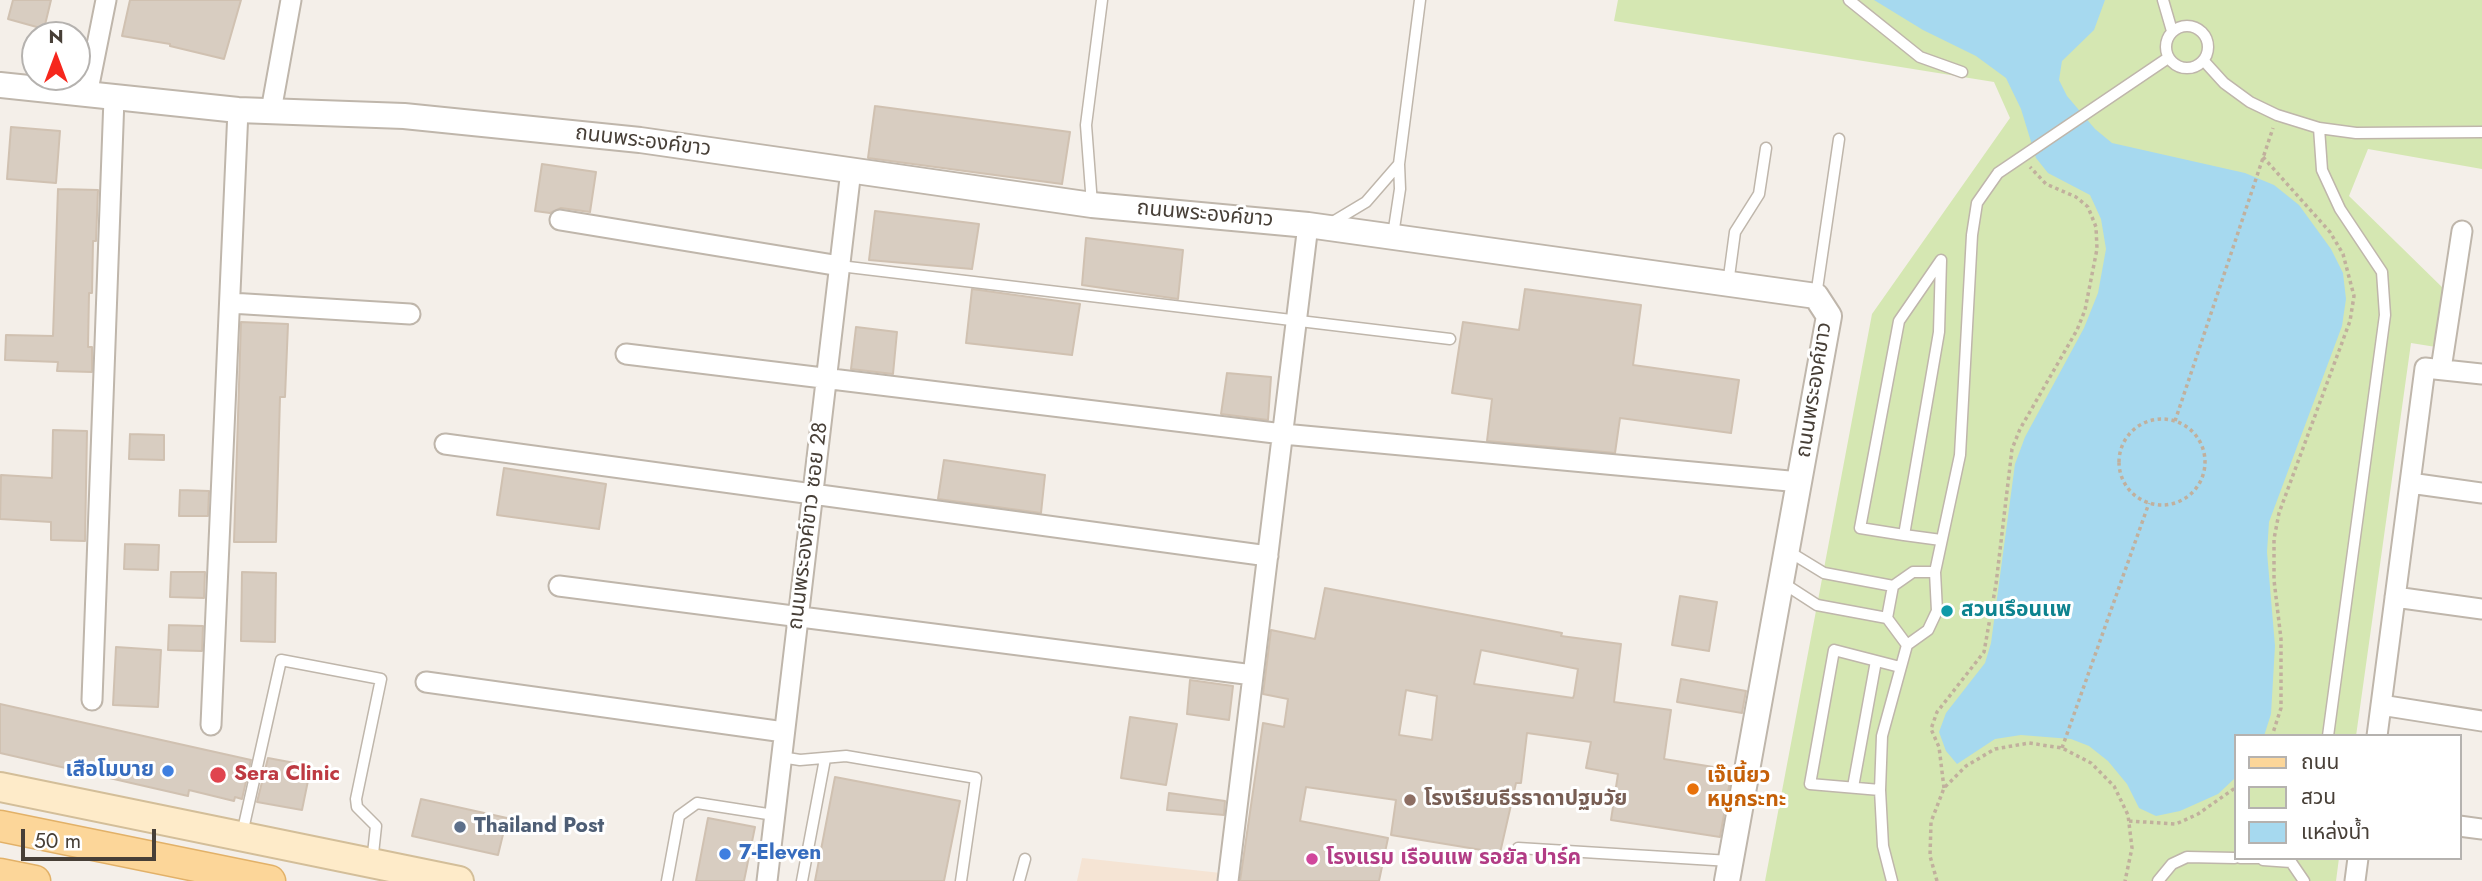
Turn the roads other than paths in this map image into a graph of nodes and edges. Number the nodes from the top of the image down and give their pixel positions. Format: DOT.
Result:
graph roads {
  1 [pos="106,0"];
  2 [pos="291,0"];
  3 [pos="1102,0"];
  4 [pos="1420,0"];
  5 [pos="1849,0"];
  6 [pos="2164,0"];
  7 [pos="2172,32"];
  8 [pos="2168,58"];
  9 [pos="2204,61"];
  10 [pos="1962,72"];
  11 [pos="0,85"];
  12 [pos="87,95"];
  13 [pos="114,98"];
  14 [pos="238,110"];
  15 [pos="271,111"];
  16 [pos="2319,128"];
  17 [pos="2482,132"];
  18 [pos="1839,139"];
  19 [pos="1766,148"];
  20 [pos="1399,164"];
  21 [pos="851,170"];
  22 [pos="1092,205"];
  23 [pos="560,220"];
  24 [pos="1316,226"];
  25 [pos="2462,231"];
  26 [pos="1393,237"];
  27 [pos="840,266"];
  28 [pos="1728,284"];
  29 [pos="1816,296"];
  30 [pos="230,303"];
  31 [pos="410,314"];
  32 [pos="1295,322"];
  33 [pos="1451,339"];
  34 [pos="625,355"];
  35 [pos="2441,369"];
  36 [pos="2482,374"];
  37 [pos="826,379"];
  38 [pos="1283,435"];
  39 [pos="445,444"];
  40 [pos="1800,482"];
  41 [pos="2410,483"];
  42 [pos="813,493"];
  43 [pos="2482,493"];
  44 [pos="1904,535"];
  45 [pos="1941,540"];
  46 [pos="1788,551"];
  47 [pos="1268,555"];
  48 [pos="1935,572"];
  49 [pos="1782,582"];
  50 [pos="559,586"];
  51 [pos="1893,586"];
  52 [pos="2395,597"];
  53 [pos="2482,609"];
  54 [pos="798,617"];
  55 [pos="1887,618"];
  56 [pos="1907,645"];
  57 [pos="1876,661"];
  58 [pos="1900,667"];
  59 [pos="1253,675"];
  60 [pos="426,682"];
  61 [pos="92,700"];
  62 [pos="2381,705"];
  63 [pos="2482,721"];
  64 [pos="211,725"];
  65 [pos="784,732"];
  66 [pos="2328,734"];
  67 [pos="2377,734"];
  68 [pos="781,757"];
  69 [pos="825,759"];
  70 [pos="0,787"];
  71 [pos="1853,787"];
  72 [pos="1880,790"];
  73 [pos="775,815"];
  74 [pos="0,826"];
  75 [pos="2461,826"];
  76 [pos="2482,829"];
  77 [pos="241,836"];
  78 [pos="1518,848"];
  79 [pos="2234,858"];
  80 [pos="1025,859"];
  81 [pos="2293,860"];
  82 [pos="2358,860"];
  83 [pos="372,863"];
  84 [pos="1729,871"];
  85 [pos="0,874"];
  86 [pos="35,881"];
  87 [pos="270,881"];
  88 [pos="459,881"];
  89 [pos="667,881"];
  90 [pos="767,881"];
  91 [pos="802,881"];
  92 [pos="961,881"];
  93 [pos="1019,881"];
  94 [pos="1228,881"];
  95 [pos="1892,881"];
  96 [pos="2158,881"];
  97 [pos="2304,881"];
  98 [pos="2355,881"];
  1 -- 12 [label="street"];
  2 -- 15 [label="street"];
  3 -- 22 [label="lane"];
  4 -- 20 [label="lane"];
  5 -- 10 [label="lane"];
  6 -- 7 [label="lane"];
  7 -- 8 [label="lane"];
  7 -- 9 [label="lane"];
  8 -- 9 [label="lane"];
  8 -- 45 [label="lane"];
  9 -- 16 [label="lane"];
  11 -- 12 [label="street, ถนนพระองค์ขาว"];
  12 -- 13 [label="street, ถนนพระองค์ขาว"];
  13 -- 14 [label="street, ถนนพระองค์ขาว"];
  13 -- 61 [label="street"];
  14 -- 15 [label="street, ถนนพระองค์ขาว"];
  14 -- 30 [label="street"];
  15 -- 21 [label="street, ถนนพระองค์ขาว"];
  16 -- 17 [label="lane"];
  16 -- 66 [label="lane"];
  18 -- 29 [label="lane"];
  19 -- 28 [label="lane"];
  20 -- 24 [label="lane"];
  20 -- 26 [label="lane"];
  21 -- 22 [label="street, ถนนพระองค์ขาว"];
  21 -- 27 [label="street, ถนนพระองค์ขาว ซอย 28"];
  22 -- 24 [label="street, ถนนพระองค์ขาว"];
  23 -- 27 [label="street"];
  24 -- 26 [label="street, ถนนพระองค์ขาว"];
  24 -- 32 [label="street"];
  25 -- 35 [label="street"];
  26 -- 28 [label="street, ถนนพระองค์ขาว"];
  27 -- 32 [label="lane"];
  27 -- 37 [label="street, ถนนพระองค์ขาว ซอย 28"];
  28 -- 29 [label="street, ถนนพระองค์ขาว"];
  29 -- 40 [label="street, ถนนพระองค์ขาว"];
  30 -- 31 [label="street"];
  30 -- 64 [label="street"];
  32 -- 33 [label="lane"];
  32 -- 38 [label="street"];
  34 -- 37 [label="street"];
  35 -- 36 [label="street"];
  35 -- 41 [label="street"];
  37 -- 38 [label="street"];
  37 -- 42 [label="street, ถนนพระองค์ขาว ซอย 28"];
  38 -- 40 [label="street"];
  38 -- 47 [label="street"];
  39 -- 42 [label="street"];
  40 -- 46 [label="street, ถนนพระองค์ขาว"];
  41 -- 43 [label="street"];
  41 -- 52 [label="street"];
  42 -- 47 [label="street"];
  42 -- 54 [label="street, ถนนพระองค์ขาว ซอย 28"];
  44 -- 44 [label="lane"];
  44 -- 45 [label="lane"];
  45 -- 48 [label="lane"];
  46 -- 49 [label="street, ถนนพระองค์ขาว"];
  46 -- 51 [label="lane"];
  47 -- 59 [label="street"];
  48 -- 51 [label="lane"];
  48 -- 56 [label="lane"];
  49 -- 55 [label="lane"];
  49 -- 84 [label="street, ถนนพระองค์ขาว"];
  50 -- 54 [label="street"];
  51 -- 55 [label="lane"];
  52 -- 53 [label="street"];
  52 -- 62 [label="street"];
  54 -- 59 [label="street"];
  54 -- 65 [label="street, ถนนพระองค์ขาว ซอย 28"];
  55 -- 56 [label="lane"];
  56 -- 58 [label="lane"];
  57 -- 58 [label="lane"];
  57 -- 71 [label="lane"];
  57 -- 71 [label="lane"];
  58 -- 72 [label="lane"];
  59 -- 94 [label="street"];
  60 -- 65 [label="street"];
  62 -- 63 [label="street"];
  62 -- 67 [label="street"];
  65 -- 68 [label="street, ถนนพระองค์ขาว ซอย 28"];
  68 -- 69 [label="lane"];
  68 -- 73 [label="street, ถนนพระองค์ขาว ซอย 28"];
  69 -- 91 [label="lane"];
  69 -- 92 [label="lane"];
  70 -- 77 [label="main road"];
  71 -- 72 [label="lane"];
  72 -- 95 [label="lane"];
  73 -- 89 [label="lane"];
  73 -- 90 [label="street, ถนนพระองค์ขาว ซอย 28"];
  74 -- 87 [label="main road"];
  75 -- 76 [label="street"];
  77 -- 83 [label="main road"];
  77 -- 83 [label="lane"];
  78 -- 84 [label="lane"];
  79 -- 96 [label="lane"];
  80 -- 93 [label="lane"];
  81 -- 97 [label="lane"];
  82 -- 98 [label="street"];
  83 -- 88 [label="main road"];
  85 -- 86 [label="main road"];
}
